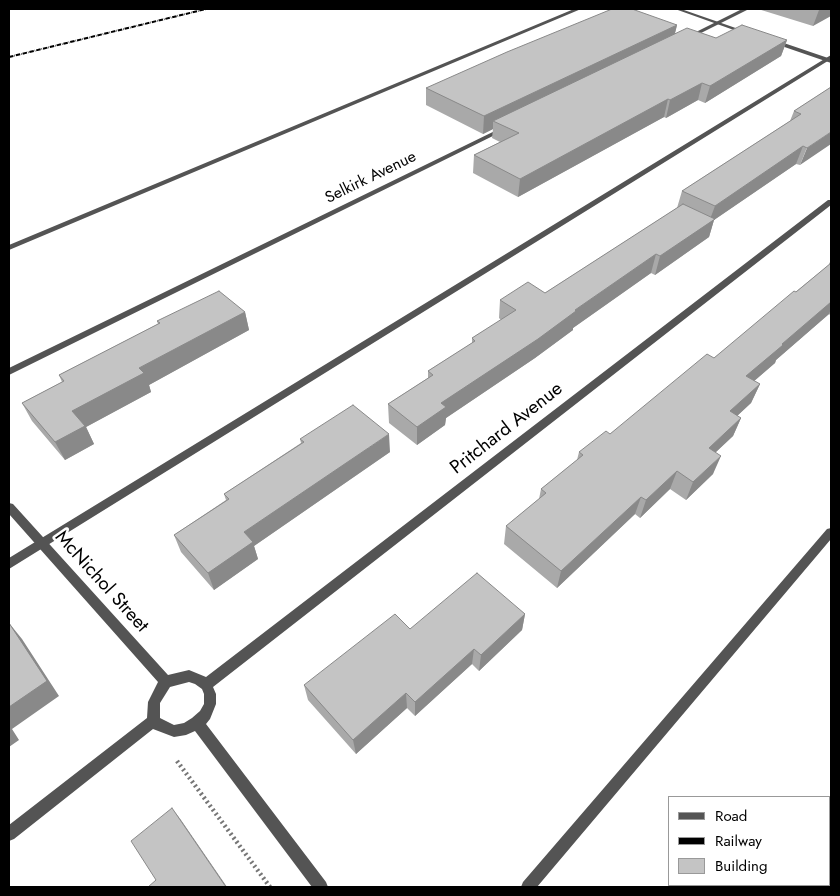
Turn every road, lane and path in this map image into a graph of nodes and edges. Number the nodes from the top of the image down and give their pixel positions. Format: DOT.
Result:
graph roads {
  1 [pos="578,9"];
  2 [pos="676,9"];
  3 [pos="746,9"];
  4 [pos="718,23"];
  5 [pos="757,36"];
  6 [pos="766,39"];
  7 [pos="678,42"];
  8 [pos="830,59"];
  9 [pos="509,126"];
  10 [pos="831,202"];
  11 [pos="9,248"];
  12 [pos="9,372"];
  13 [pos="9,507"];
  14 [pos="831,532"];
  15 [pos="41,544"];
  16 [pos="9,564"];
  17 [pos="166,682"];
  18 [pos="206,685"];
  19 [pos="154,721"];
  20 [pos="197,723"];
  21 [pos="177,761"];
  22 [pos="9,834"];
  23 [pos="270,887"];
  24 [pos="322,887"];
  25 [pos="528,887"];
  1 -- 11 [label="street"];
  2 -- 4 [label="street"];
  3 -- 4 [label="street"];
  4 -- 5 [label="street"];
  4 -- 7 [label="street"];
  6 -- 8 [label="street"];
  8 -- 15 [label="street"];
  9 -- 12 [label="street, Selkirk Avenue"];
  10 -- 18 [label="street, Pritchard Avenue"];
  13 -- 15 [label="street, McNichol Street"];
  14 -- 25 [label="street"];
  15 -- 16 [label="street"];
  15 -- 17 [label="street, McNichol Street"];
  17 -- 18 [label="street"];
  17 -- 19 [label="street"];
  18 -- 20 [label="street"];
  19 -- 20 [label="street"];
  19 -- 22 [label="street"];
  20 -- 24 [label="street"];
  21 -- 23 [label="path"];
}
